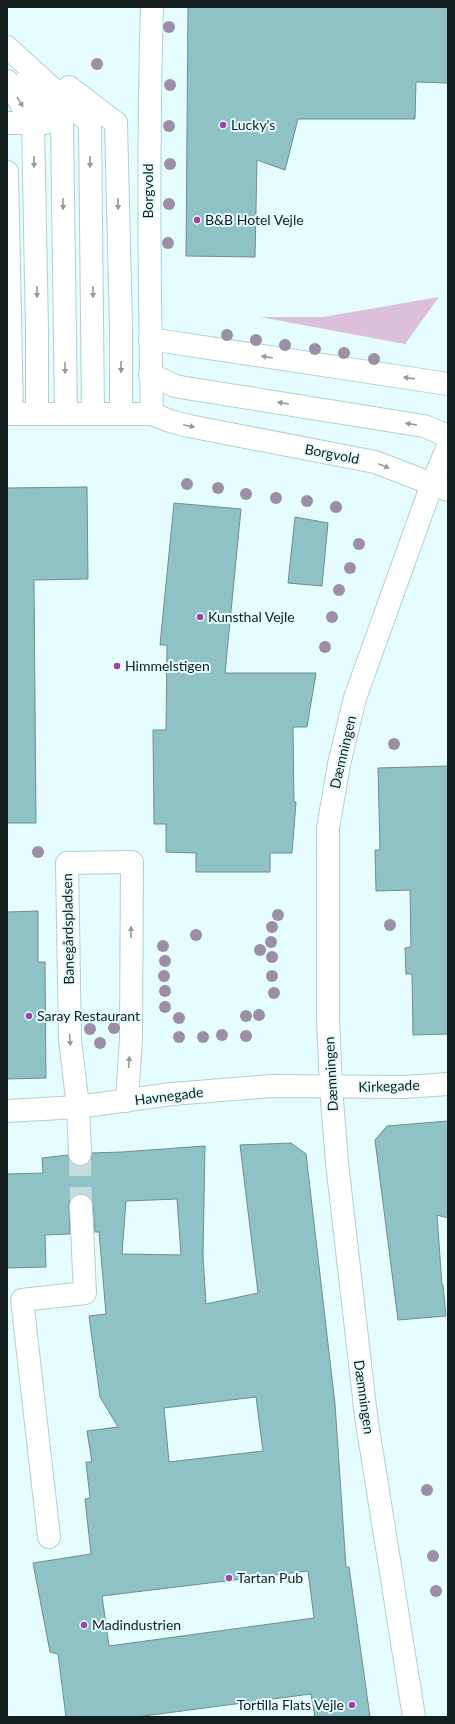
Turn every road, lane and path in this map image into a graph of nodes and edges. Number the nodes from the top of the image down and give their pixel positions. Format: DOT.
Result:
graph roads {
  1 [pos="152,7"];
  2 [pos="7,39"];
  3 [pos="7,47"];
  4 [pos="7,59"];
  5 [pos="7,81"];
  6 [pos="148,120"];
  7 [pos="7,123"];
  8 [pos="33,123"];
  9 [pos="62,123"];
  10 [pos="90,123"];
  11 [pos="116,123"];
  12 [pos="7,172"];
  13 [pos="150,339"];
  14 [pos="150,374"];
  15 [pos="448,384"];
  16 [pos="10,414"];
  17 [pos="37,414"];
  18 [pos="66,414"];
  19 [pos="93,414"];
  20 [pos="121,414"];
  21 [pos="152,414"];
  22 [pos="448,436"];
  23 [pos="448,446"];
  24 [pos="440,487"];
  25 [pos="448,1084"];
  26 [pos="331,1087"];
  27 [pos="127,1101"];
  28 [pos="78,1108"];
  29 [pos="7,1111"];
  30 [pos="80,1154"];
  31 [pos="81,1206"];
  32 [pos="49,1536"];
  33 [pos="414,1717"];
  1 -- 6 [label="street, Borgvold"];
  2 -- 11 [label="street"];
  3 -- 10 [label="street"];
  4 -- 9 [label="street"];
  5 -- 8 [label="street, one-way"];
  6 -- 11 [label="street"];
  6 -- 13 [label="street, Borgvold"];
  7 -- 8 [label="street"];
  8 -- 9 [label="street"];
  8 -- 17 [label="street, one-way"];
  9 -- 10 [label="street"];
  9 -- 18 [label="street, one-way"];
  10 -- 11 [label="street"];
  10 -- 19 [label="street, one-way"];
  11 -- 20 [label="street, one-way"];
  12 -- 16 [label="street"];
  13 -- 14 [label="street, Borgvold"];
  15 -- 13 [label="street, one-way"];
  14 -- 21 [label="street, Borgvold"];
  22 -- 14 [label="street, one-way"];
  16 -- 17 [label="street"];
  17 -- 18 [label="street"];
  18 -- 19 [label="street"];
  19 -- 20 [label="street"];
  20 -- 21 [label="street"];
  21 -- 24 [label="street, Borgvold, one-way"];
  23 -- 24 [label="street, Dæmningen"];
  24 -- 26 [label="street, Dæmningen"];
  25 -- 26 [label="street, Kirkegade"];
  26 -- 27 [label="street, Havnegade"];
  26 -- 33 [label="street, Dæmningen"];
  27 -- 28 [label="street, Havnegade"];
  27 -- 28 [label="street, Banegårdspladsen, one-way"];
  28 -- 29 [label="street, Havnegade"];
  28 -- 30 [label="street"];
  31 -- 32 [label="street"];
}
